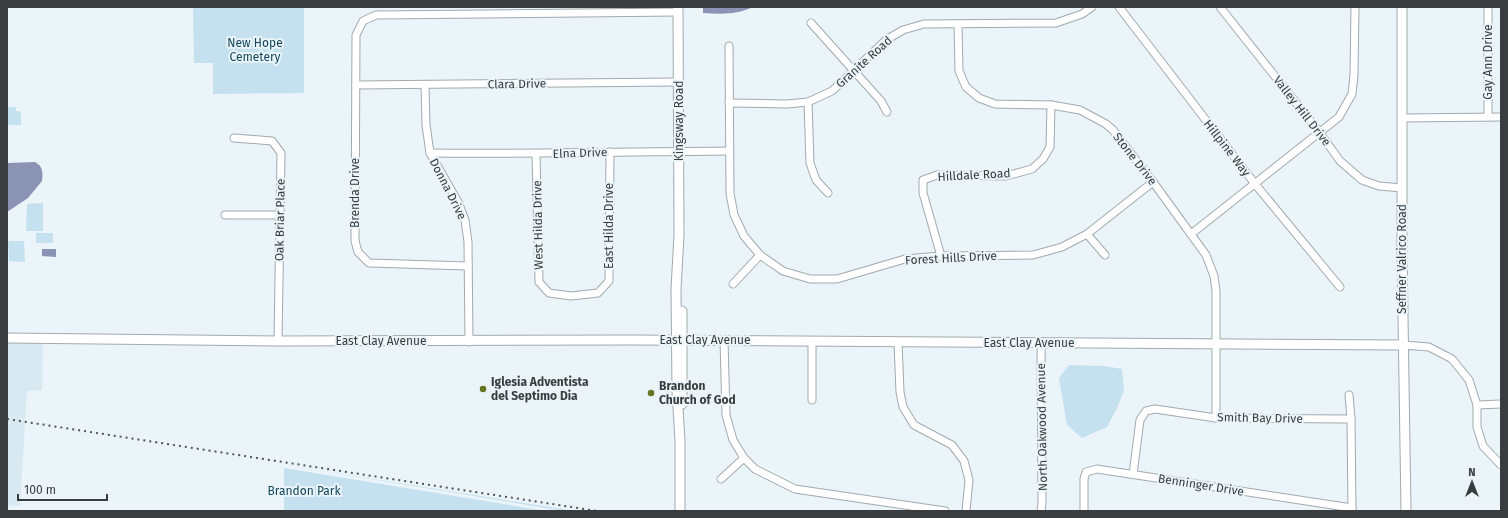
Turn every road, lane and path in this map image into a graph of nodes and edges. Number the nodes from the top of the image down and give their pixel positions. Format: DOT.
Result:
graph roads {
  1 [pos="1092,7"];
  2 [pos="1119,7"];
  3 [pos="1220,7"];
  4 [pos="1355,7"];
  5 [pos="1402,7"];
  6 [pos="1488,7"];
  7 [pos="678,10"];
  8 [pos="811,24"];
  9 [pos="958,24"];
  10 [pos="729,46"];
  11 [pos="854,71"];
  12 [pos="679,82"];
  13 [pos="356,85"];
  14 [pos="425,85"];
  15 [pos="808,102"];
  16 [pos="729,103"];
  17 [pos="1051,105"];
  18 [pos="887,112"];
  19 [pos="1488,117"];
  20 [pos="1501,117"];
  21 [pos="1402,118"];
  22 [pos="1320,133"];
  23 [pos="234,138"];
  24 [pos="729,151"];
  25 [pos="610,152"];
  26 [pos="679,152"];
  27 [pos="430,153"];
  28 [pos="536,154"];
  29 [pos="1153,182"];
  30 [pos="1255,184"];
  31 [pos="1402,188"];
  32 [pos="828,193"];
  33 [pos="226,215"];
  34 [pos="280,215"];
  35 [pos="1087,234"];
  36 [pos="1192,234"];
  37 [pos="760,255"];
  38 [pos="1105,255"];
  39 [pos="941,256"];
  40 [pos="468,266"];
  41 [pos="733,284"];
  42 [pos="1340,287"];
  43 [pos="571,296"];
  44 [pos="7,338"];
  45 [pos="680,340"];
  46 [pos="724,340"];
  47 [pos="278,341"];
  48 [pos="812,341"];
  49 [pos="469,342"];
  50 [pos="898,342"];
  51 [pos="1041,343"];
  52 [pos="1217,344"];
  53 [pos="1403,345"];
  54 [pos="1349,395"];
  55 [pos="812,400"];
  56 [pos="1501,404"];
  57 [pos="1477,405"];
  58 [pos="1216,418"];
  59 [pos="1351,419"];
  60 [pos="744,458"];
  61 [pos="1501,465"];
  62 [pos="1132,474"];
  63 [pos="721,479"];
  64 [pos="1352,510"];
  65 [pos="680,511"];
  66 [pos="945,511"];
  67 [pos="966,511"];
  68 [pos="1041,511"];
  69 [pos="1084,511"];
  70 [pos="1406,511"];
  1 -- 9 [label="street, Granite Road"];
  2 -- 30 [label="street, Hillpine Way"];
  3 -- 22 [label="street, Valley Hill Drive"];
  4 -- 22 [label="street"];
  5 -- 21 [label="street, Seffner Valrico Road"];
  6 -- 19 [label="street, Gay Ann Drive"];
  7 -- 12 [label="street, Kingsway Road"];
  7 -- 13 [label="street, Brenda Drive"];
  8 -- 11 [label="street"];
  9 -- 11 [label="street, Granite Road"];
  9 -- 17 [label="street, Stone Drive"];
  10 -- 16 [label="street, Forest Hills Drive"];
  11 -- 15 [label="street, Granite Road"];
  11 -- 18 [label="street"];
  12 -- 14 [label="street, Clara Drive"];
  12 -- 26 [label="street, Kingsway Road"];
  13 -- 14 [label="street, Clara Drive"];
  13 -- 40 [label="street, Brenda Drive"];
  14 -- 27 [label="street, Donna Drive"];
  15 -- 16 [label="street, Granite Road"];
  15 -- 32 [label="street"];
  16 -- 24 [label="street, Forest Hills Drive"];
  17 -- 29 [label="street, Stone Drive"];
  17 -- 39 [label="street, Hilldale Road"];
  19 -- 20 [label="street"];
  19 -- 21 [label="street"];
  21 -- 31 [label="street, Seffner Valrico Road"];
  22 -- 30 [label="street"];
  22 -- 31 [label="street, Valley Hill Drive"];
  23 -- 34 [label="street, Oak Briar Place"];
  24 -- 26 [label="street, Elna Drive"];
  24 -- 37 [label="street, Forest Hills Drive"];
  25 -- 26 [label="street, Elna Drive"];
  25 -- 28 [label="street, Elna Drive"];
  25 -- 43 [label="street, East Hilda Drive"];
  26 -- 45 [label="street, Kingsway Road"];
  27 -- 28 [label="street, Elna Drive"];
  27 -- 40 [label="street, Donna Drive"];
  28 -- 43 [label="street, West Hilda Drive"];
  29 -- 35 [label="street, Forest Hills Drive"];
  29 -- 36 [label="street, Stone Drive"];
  30 -- 36 [label="street"];
  30 -- 42 [label="street, Hillpine Way"];
  31 -- 53 [label="street, Seffner Valrico Road"];
  33 -- 34 [label="street"];
  34 -- 47 [label="street, Oak Briar Place"];
  35 -- 38 [label="street"];
  35 -- 39 [label="street, Forest Hills Drive"];
  36 -- 52 [label="street, Stone Drive"];
  37 -- 39 [label="street, Forest Hills Drive"];
  37 -- 41 [label="street"];
  40 -- 49 [label="street, Donna Drive"];
  44 -- 47 [label="street, East Clay Avenue"];
  45 -- 46 [label="street, East Clay Avenue"];
  45 -- 49 [label="street, East Clay Avenue"];
  45 -- 65 [label="street, Kingsway Road"];
  46 -- 48 [label="street, East Clay Avenue"];
  46 -- 60 [label="street"];
  47 -- 49 [label="street, East Clay Avenue"];
  48 -- 50 [label="street, East Clay Avenue"];
  48 -- 55 [label="street"];
  50 -- 51 [label="street, East Clay Avenue"];
  50 -- 67 [label="street"];
  51 -- 52 [label="street, East Clay Avenue"];
  51 -- 68 [label="street, North Oakwood Avenue"];
  52 -- 53 [label="street, East Clay Avenue"];
  52 -- 58 [label="street, Stone Drive"];
  53 -- 57 [label="street"];
  53 -- 70 [label="street, Seffner Valrico Road"];
  54 -- 59 [label="street"];
  56 -- 57 [label="street"];
  57 -- 61 [label="street"];
  58 -- 59 [label="street, Smith Bay Drive"];
  58 -- 62 [label="street, Smith Bay Drive"];
  59 -- 64 [label="street"];
  60 -- 63 [label="street"];
  60 -- 66 [label="street"];
  62 -- 64 [label="street, Benninger Drive"];
  62 -- 69 [label="street, Benninger Drive"];
}
